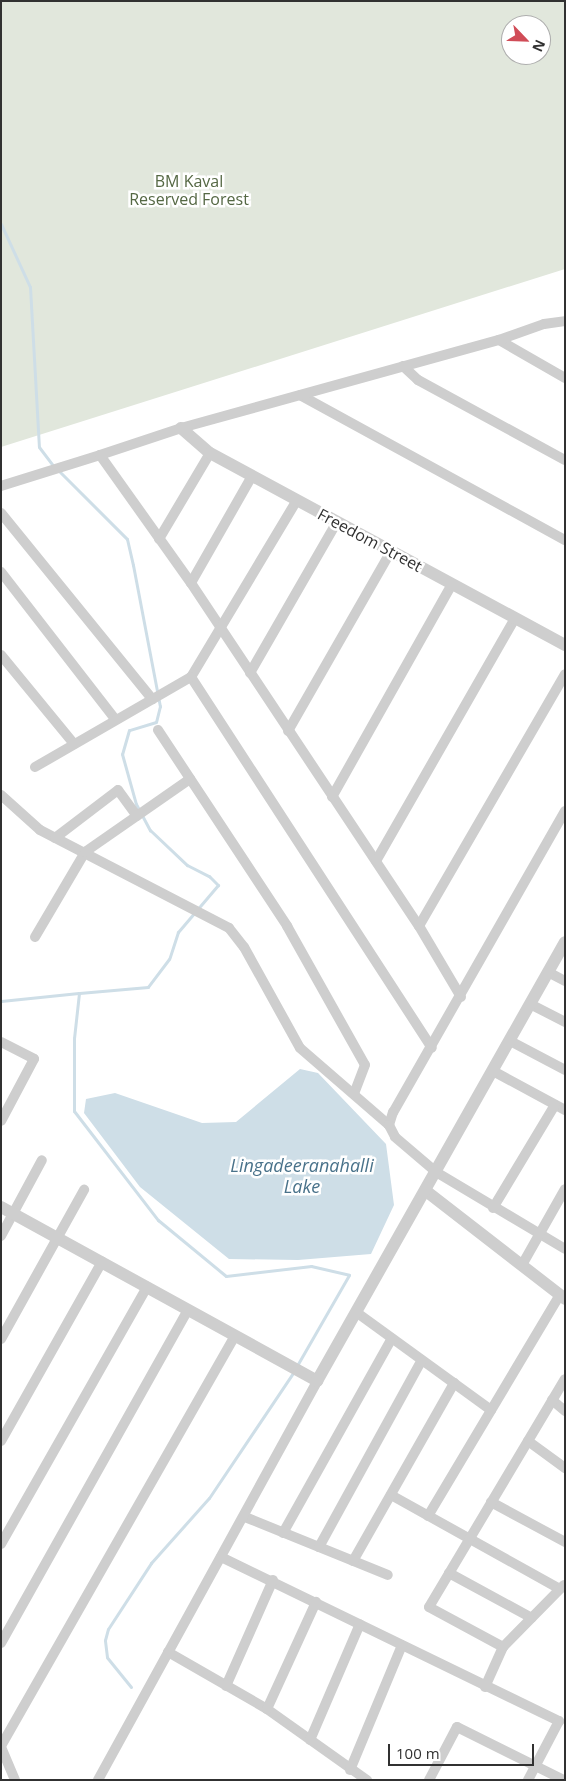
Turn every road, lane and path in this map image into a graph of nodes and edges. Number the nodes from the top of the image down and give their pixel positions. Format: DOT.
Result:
graph roads {
  1 [pos="565,321"];
  2 [pos="499,340"];
  3 [pos="403,366"];
  4 [pos="565,378"];
  5 [pos="300,395"];
  6 [pos="181,428"];
  7 [pos="210,453"];
  8 [pos="100,455"];
  9 [pos="565,460"];
  10 [pos="252,476"];
  11 [pos="1,486"];
  12 [pos="297,500"];
  13 [pos="1,513"];
  14 [pos="337,522"];
  15 [pos="159,539"];
  16 [pos="565,540"];
  17 [pos="391,551"];
  18 [pos="1,572"];
  19 [pos="191,583"];
  20 [pos="452,584"];
  21 [pos="515,618"];
  22 [pos="220,628"];
  23 [pos="565,645"];
  24 [pos="1,655"];
  25 [pos="250,673"];
  26 [pos="565,674"];
  27 [pos="191,677"];
  28 [pos="152,699"];
  29 [pos="116,720"];
  30 [pos="158,730"];
  31 [pos="288,731"];
  32 [pos="74,744"];
  33 [pos="35,766"];
  34 [pos="190,779"];
  35 [pos="1,795"];
  36 [pos="332,797"];
  37 [pos="565,811"];
  38 [pos="136,816"];
  39 [pos="55,838"];
  40 [pos="86,852"];
  41 [pos="376,862"];
  42 [pos="419,926"];
  43 [pos="36,937"];
  44 [pos="565,942"];
  45 [pos="548,972"];
  46 [pos="565,981"];
  47 [pos="460,997"];
  48 [pos="530,1004"];
  49 [pos="565,1022"];
  50 [pos="510,1041"];
  51 [pos="1,1042"];
  52 [pos="432,1048"];
  53 [pos="565,1070"];
  54 [pos="493,1071"];
  55 [pos="354,1094"];
  56 [pos="560,1107"];
  57 [pos="1,1121"];
  58 [pos="389,1124"];
  59 [pos="42,1160"];
  60 [pos="436,1172"];
  61 [pos="565,1189"];
  62 [pos="84,1190"];
  63 [pos="426,1191"];
  64 [pos="1,1207"];
  65 [pos="493,1208"];
  66 [pos="13,1214"];
  67 [pos="540,1233"];
  68 [pos="1,1236"];
  69 [pos="59,1239"];
  70 [pos="565,1249"];
  71 [pos="102,1262"];
  72 [pos="522,1265"];
  73 [pos="147,1288"];
  74 [pos="562,1297"];
  75 [pos="188,1310"];
  76 [pos="356,1312"];
  77 [pos="235,1336"];
  78 [pos="392,1338"];
  79 [pos="1,1339"];
  80 [pos="422,1360"];
  81 [pos="565,1379"];
  82 [pos="317,1381"];
  83 [pos="454,1383"];
  84 [pos="552,1400"];
  85 [pos="492,1410"];
  86 [pos="565,1411"];
  87 [pos="1,1441"];
  88 [pos="528,1441"];
  89 [pos="565,1468"];
  90 [pos="390,1495"];
  91 [pos="491,1502"];
  92 [pos="428,1516"];
  93 [pos="245,1517"];
  94 [pos="283,1533"];
  95 [pos="469,1540"];
  96 [pos="565,1542"];
  97 [pos="1,1544"];
  98 [pos="319,1547"];
  99 [pos="221,1557"];
  100 [pos="353,1561"];
  101 [pos="449,1573"];
  102 [pos="388,1575"];
  103 [pos="273,1580"];
  104 [pos="562,1587"];
  105 [pos="316,1602"];
  106 [pos="532,1618"];
  107 [pos="360,1624"];
  108 [pos="1,1643"];
  109 [pos="402,1645"];
  110 [pos="503,1647"];
  111 [pos="168,1652"];
  112 [pos="226,1686"];
  113 [pos="485,1687"];
  114 [pos="267,1709"];
  115 [pos="563,1719"];
  116 [pos="310,1740"];
  117 [pos="1,1746"];
  118 [pos="537,1764"];
  119 [pos="350,1770"];
  120 [pos="15,1780"];
  121 [pos="98,1780"];
  122 [pos="367,1780"];
  123 [pos="429,1780"];
  124 [pos="528,1780"];
  125 [pos="564,1780"];
  1 -- 2 [label="street"];
  2 -- 3 [label="street"];
  2 -- 4 [label="street"];
  3 -- 5 [label="street"];
  3 -- 9 [label="street"];
  5 -- 6 [label="street"];
  5 -- 16 [label="street"];
  6 -- 7 [label="street, Freedom Street"];
  6 -- 8 [label="street"];
  7 -- 10 [label="street, Freedom Street"];
  7 -- 15 [label="street"];
  8 -- 11 [label="street"];
  8 -- 15 [label="street"];
  10 -- 12 [label="street, Freedom Street"];
  10 -- 19 [label="street"];
  12 -- 14 [label="street, Freedom Street"];
  12 -- 22 [label="street"];
  13 -- 28 [label="street"];
  14 -- 17 [label="street, Freedom Street"];
  14 -- 25 [label="street"];
  15 -- 19 [label="street"];
  17 -- 20 [label="street, Freedom Street"];
  17 -- 31 [label="street"];
  18 -- 29 [label="street"];
  19 -- 22 [label="street"];
  20 -- 21 [label="street, Freedom Street"];
  20 -- 36 [label="street"];
  21 -- 23 [label="street, Freedom Street"];
  21 -- 41 [label="street"];
  22 -- 25 [label="street"];
  22 -- 27 [label="street"];
  24 -- 32 [label="street"];
  25 -- 31 [label="street"];
  26 -- 42 [label="street"];
  27 -- 28 [label="street"];
  27 -- 52 [label="street"];
  28 -- 29 [label="street"];
  29 -- 32 [label="street"];
  30 -- 34 [label="street"];
  31 -- 36 [label="street"];
  32 -- 33 [label="street"];
  34 -- 38 [label="street"];
  34 -- 55 [label="street"];
  35 -- 39 [label="street"];
  36 -- 41 [label="street"];
  37 -- 47 [label="street"];
  38 -- 39 [label="street"];
  38 -- 40 [label="street"];
  39 -- 40 [label="street"];
  40 -- 43 [label="street"];
  40 -- 55 [label="street"];
  41 -- 42 [label="street"];
  42 -- 47 [label="street"];
  44 -- 45 [label="street"];
  45 -- 46 [label="street"];
  45 -- 48 [label="street"];
  47 -- 52 [label="street"];
  48 -- 49 [label="street"];
  48 -- 50 [label="street"];
  50 -- 53 [label="street"];
  50 -- 54 [label="street"];
  51 -- 57 [label="street"];
  52 -- 58 [label="street"];
  54 -- 56 [label="street"];
  54 -- 60 [label="street"];
  55 -- 58 [label="street"];
  56 -- 65 [label="street"];
  58 -- 60 [label="street"];
  59 -- 66 [label="street"];
  60 -- 63 [label="street"];
  60 -- 65 [label="street"];
  61 -- 67 [label="street"];
  62 -- 69 [label="street"];
  63 -- 72 [label="street"];
  63 -- 76 [label="street"];
  64 -- 66 [label="street"];
  65 -- 67 [label="street"];
  66 -- 68 [label="street"];
  66 -- 69 [label="street"];
  67 -- 70 [label="street"];
  67 -- 72 [label="street"];
  69 -- 71 [label="street"];
  69 -- 79 [label="street"];
  71 -- 73 [label="street"];
  71 -- 87 [label="street"];
  72 -- 74 [label="street"];
  73 -- 75 [label="street"];
  73 -- 97 [label="street"];
  74 -- 85 [label="street"];
  75 -- 77 [label="street"];
  75 -- 108 [label="street"];
  76 -- 78 [label="street"];
  76 -- 82 [label="street"];
  77 -- 82 [label="street"];
  77 -- 117 [label="street"];
  78 -- 80 [label="street"];
  78 -- 94 [label="street"];
  80 -- 83 [label="street"];
  80 -- 98 [label="street"];
  81 -- 84 [label="street"];
  82 -- 93 [label="street"];
  83 -- 85 [label="street"];
  83 -- 90 [label="street"];
  84 -- 86 [label="street"];
  84 -- 88 [label="street"];
  85 -- 92 [label="street"];
  88 -- 89 [label="street"];
  88 -- 91 [label="street"];
  90 -- 92 [label="street"];
  90 -- 100 [label="street"];
  91 -- 95 [label="street"];
  91 -- 96 [label="street"];
  92 -- 95 [label="street"];
  93 -- 94 [label="street"];
  93 -- 99 [label="street"];
  94 -- 98 [label="street"];
  95 -- 101 [label="street"];
  95 -- 104 [label="street"];
  98 -- 100 [label="street"];
  99 -- 103 [label="street"];
  99 -- 111 [label="street"];
  100 -- 102 [label="street"];
  101 -- 106 [label="street"];
  101 -- 110 [label="street"];
  103 -- 105 [label="street"];
  103 -- 112 [label="street"];
  104 -- 106 [label="street"];
  105 -- 107 [label="street"];
  105 -- 114 [label="street"];
  106 -- 110 [label="street"];
  107 -- 109 [label="street"];
  107 -- 116 [label="street"];
  109 -- 113 [label="street"];
  109 -- 119 [label="street"];
  110 -- 113 [label="street"];
  111 -- 112 [label="street"];
  111 -- 121 [label="street"];
  112 -- 114 [label="street"];
  113 -- 115 [label="street"];
  114 -- 116 [label="street"];
  115 -- 118 [label="street"];
  116 -- 119 [label="street"];
  117 -- 120 [label="street"];
  118 -- 123 [label="street"];
  118 -- 124 [label="street"];
  118 -- 125 [label="street"];
  119 -- 122 [label="street"];
}
